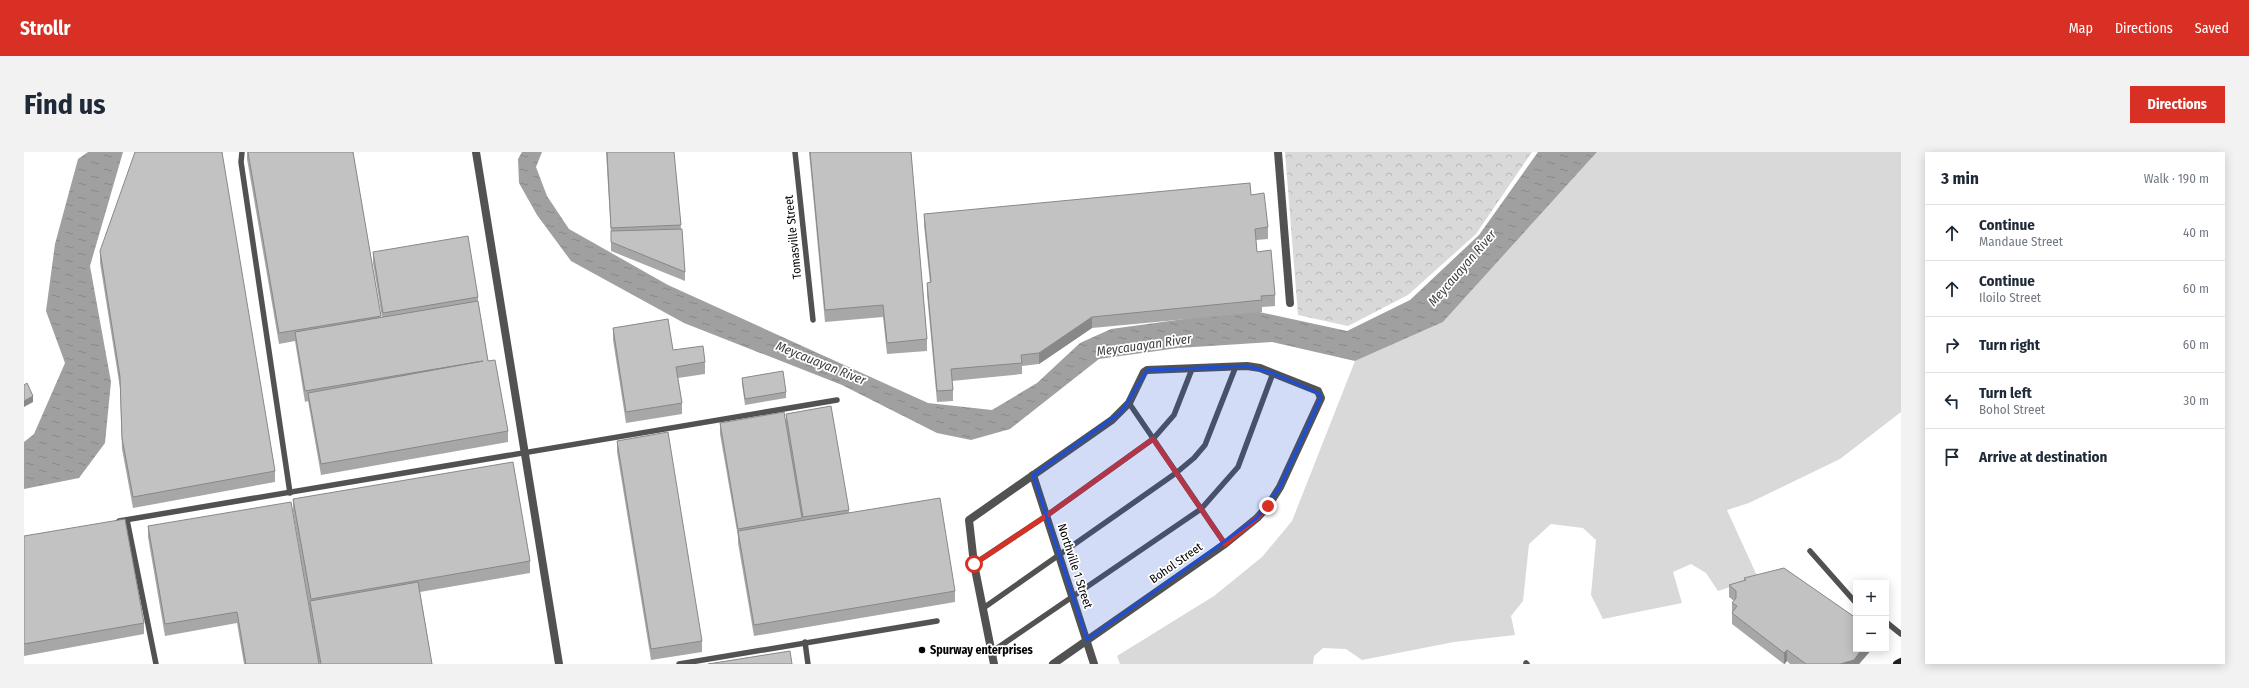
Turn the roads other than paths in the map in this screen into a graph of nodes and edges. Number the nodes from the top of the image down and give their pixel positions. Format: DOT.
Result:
graph roads {
  1 [pos="242,152"];
  2 [pos="476,152"];
  3 [pos="796,152"];
  4 [pos="1278,152"];
  5 [pos="1290,303"];
  6 [pos="813,320"];
  7 [pos="1236,366"];
  8 [pos="1192,369"];
  9 [pos="1273,373"];
  10 [pos="837,400"];
  11 [pos="1129,403"];
  12 [pos="1153,439"];
  13 [pos="525,453"];
  14 [pos="1176,473"];
  15 [pos="1033,475"];
  16 [pos="290,493"];
  17 [pos="1201,509"];
  18 [pos="1046,516"];
  19 [pos="127,520"];
  20 [pos="113,522"];
  21 [pos="1225,544"];
  22 [pos="1810,551"];
  23 [pos="1059,554"];
  24 [pos="974,564"];
  25 [pos="1073,598"];
  26 [pos="1853,600"];
  27 [pos="982,609"];
  28 [pos="936,621"];
  29 [pos="1889,624"];
  30 [pos="1901,634"];
  31 [pos="1087,640"];
  32 [pos="805,642"];
  33 [pos="990,653"];
  34 [pos="1901,662"];
  35 [pos="156,664"];
  36 [pos="559,664"];
  37 [pos="680,664"];
  38 [pos="808,664"];
  39 [pos="994,664"];
  40 [pos="1053,664"];
  41 [pos="1094,664"];
  42 [pos="1897,664"];
  1 -- 16 [label="lane"];
  2 -- 13 [label="street"];
  3 -- 6 [label="lane, Tomasville Street"];
  4 -- 5 [label="street"];
  7 -- 8 [label="street"];
  7 -- 9 [label="street"];
  7 -- 14 [label="lane"];
  8 -- 11 [label="street"];
  8 -- 12 [label="lane"];
  9 -- 17 [label="lane"];
  9 -- 21 [label="street, Bohol Street"];
  10 -- 13 [label="lane"];
  11 -- 12 [label="lane"];
  11 -- 15 [label="street"];
  12 -- 14 [label="lane"];
  12 -- 18 [label="lane"];
  13 -- 16 [label="lane"];
  13 -- 36 [label="street"];
  14 -- 17 [label="lane"];
  14 -- 23 [label="lane"];
  15 -- 18 [label="street, Northville 1 Street"];
  15 -- 24 [label="street"];
  16 -- 19 [label="lane"];
  17 -- 21 [label="lane"];
  17 -- 25 [label="lane"];
  18 -- 23 [label="street, Northville 1 Street"];
  18 -- 24 [label="lane"];
  19 -- 20 [label="lane"];
  19 -- 35 [label="lane"];
  21 -- 31 [label="street, Bohol Street"];
  22 -- 26 [label="lane"];
  23 -- 25 [label="street, Northville 1 Street"];
  23 -- 27 [label="lane"];
  24 -- 27 [label="street"];
  25 -- 31 [label="street, Northville 1 Street"];
  25 -- 33 [label="lane"];
  27 -- 33 [label="street"];
  28 -- 32 [label="lane"];
  29 -- 30 [label="lane"];
  31 -- 40 [label="street, Bohol Street"];
  31 -- 41 [label="street, Northville 1 Street"];
  32 -- 37 [label="lane"];
  32 -- 38 [label="lane"];
  33 -- 39 [label="street"];
  34 -- 42 [label="main road"];
}
